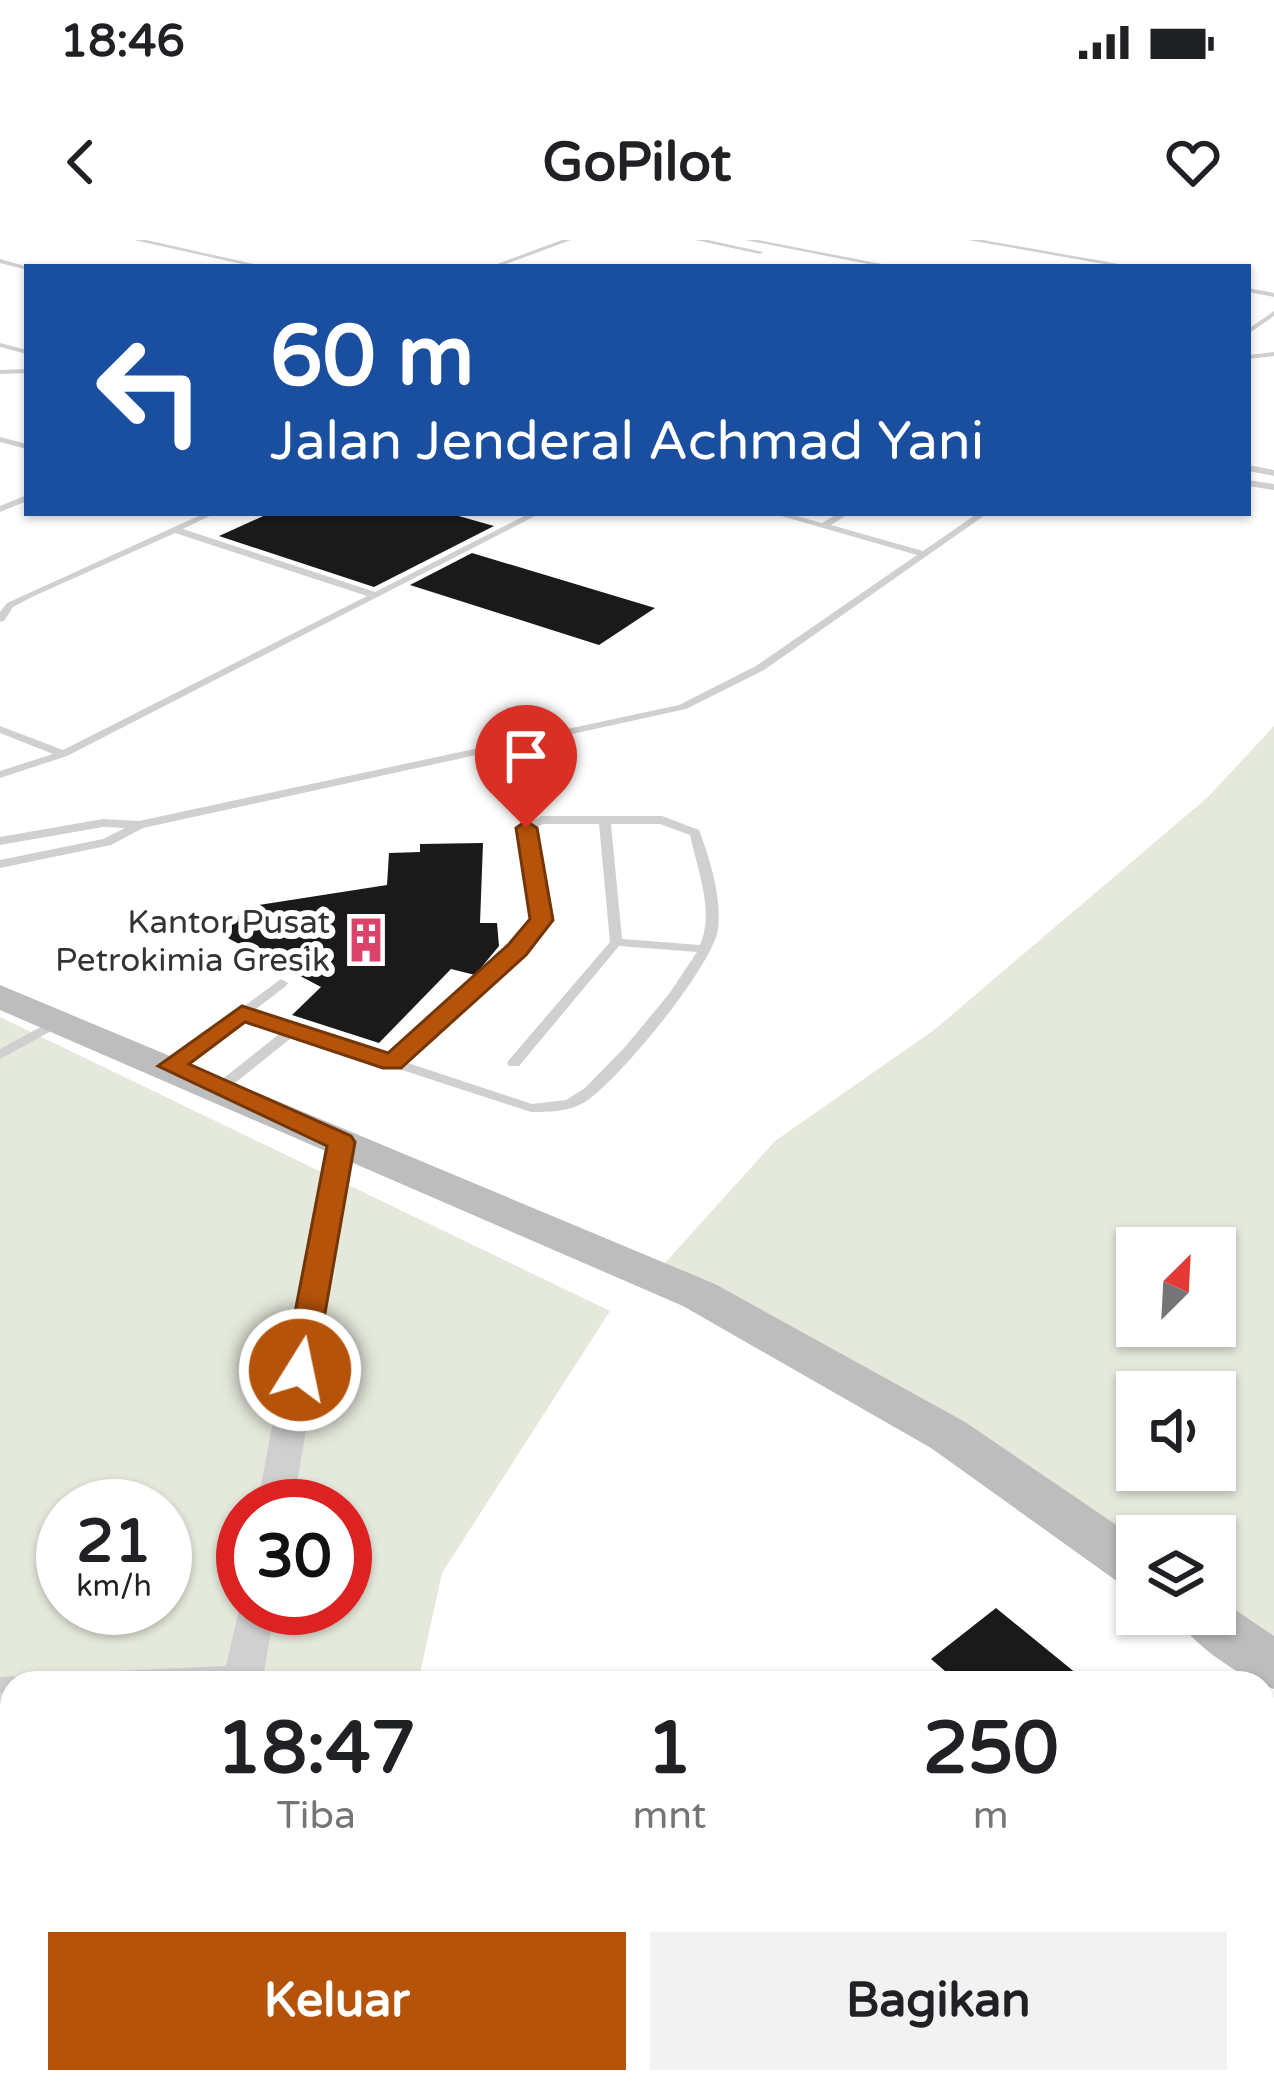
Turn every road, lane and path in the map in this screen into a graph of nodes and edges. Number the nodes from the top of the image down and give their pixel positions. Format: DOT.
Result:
graph roads {
  1 [pos="137,240"];
  2 [pos="568,240"];
  3 [pos="698,240"];
  4 [pos="748,240"];
  5 [pos="970,240"];
  6 [pos="250,264"];
  7 [pos="500,264"];
  8 [pos="823,264"];
  9 [pos="878,264"];
  10 [pos="1115,264"];
  11 [pos="206,516"];
  12 [pos="531,516"];
  13 [pos="786,516"];
  14 [pos="841,516"];
  15 [pos="979,516"];
  16 [pos="823,526"];
  17 [pos="176,530"];
  18 [pos="924,554"];
  19 [pos="372,594"];
  20 [pos="0,619"];
  21 [pos="0,729"];
  22 [pos="63,754"];
  23 [pos="0,775"];
  24 [pos="605,820"];
  25 [pos="139,824"];
  26 [pos="0,841"];
  27 [pos="0,864"];
  28 [pos="616,942"];
  29 [pos="706,949"];
  30 [pos="0,962"];
  31 [pos="281,983"];
  32 [pos="29,1008"];
  33 [pos="242,1013"];
  34 [pos="291,1031"];
  35 [pos="0,1055"];
  36 [pos="392,1063"];
  37 [pos="514,1063"];
  38 [pos="171,1066"];
  39 [pos="220,1088"];
  40 [pos="341,1142"];
  41 [pos="279,1479"];
  42 [pos="1116,1553"];
  43 [pos="251,1635"];
  44 [pos="1231,1635"];
  45 [pos="1274,1666"];
  46 [pos="244,1671"];
  1 -- 6 [label="lane"];
  2 -- 7 [label="lane"];
  3 -- 8 [label="lane"];
  4 -- 9 [label="lane"];
  5 -- 10 [label="lane"];
  11 -- 17 [label="lane"];
  12 -- 19 [label="lane"];
  13 -- 16 [label="lane"];
  14 -- 16 [label="lane"];
  15 -- 18 [label="lane"];
  16 -- 18 [label="lane"];
  17 -- 19 [label="lane"];
  17 -- 20 [label="lane"];
  18 -- 25 [label="lane"];
  19 -- 22 [label="lane"];
  21 -- 22 [label="lane"];
  22 -- 23 [label="lane"];
  24 -- 28 [label="lane"];
  24 -- 29 [label="lane"];
  24 -- 36 [label="lane"];
  25 -- 26 [label="lane"];
  25 -- 27 [label="lane"];
  28 -- 29 [label="lane"];
  28 -- 37 [label="lane"];
  29 -- 36 [label="lane"];
  30 -- 32 [label="main road"];
  31 -- 33 [label="lane"];
  32 -- 35 [label="lane"];
  32 -- 38 [label="main road"];
  33 -- 34 [label="lane"];
  33 -- 38 [label="lane"];
  34 -- 36 [label="lane"];
  34 -- 39 [label="lane"];
  38 -- 39 [label="main road"];
  39 -- 40 [label="main road"];
  40 -- 41 [label="street"];
  40 -- 42 [label="main road"];
  43 -- 46 [label="street"];
  44 -- 45 [label="main road"];
}
